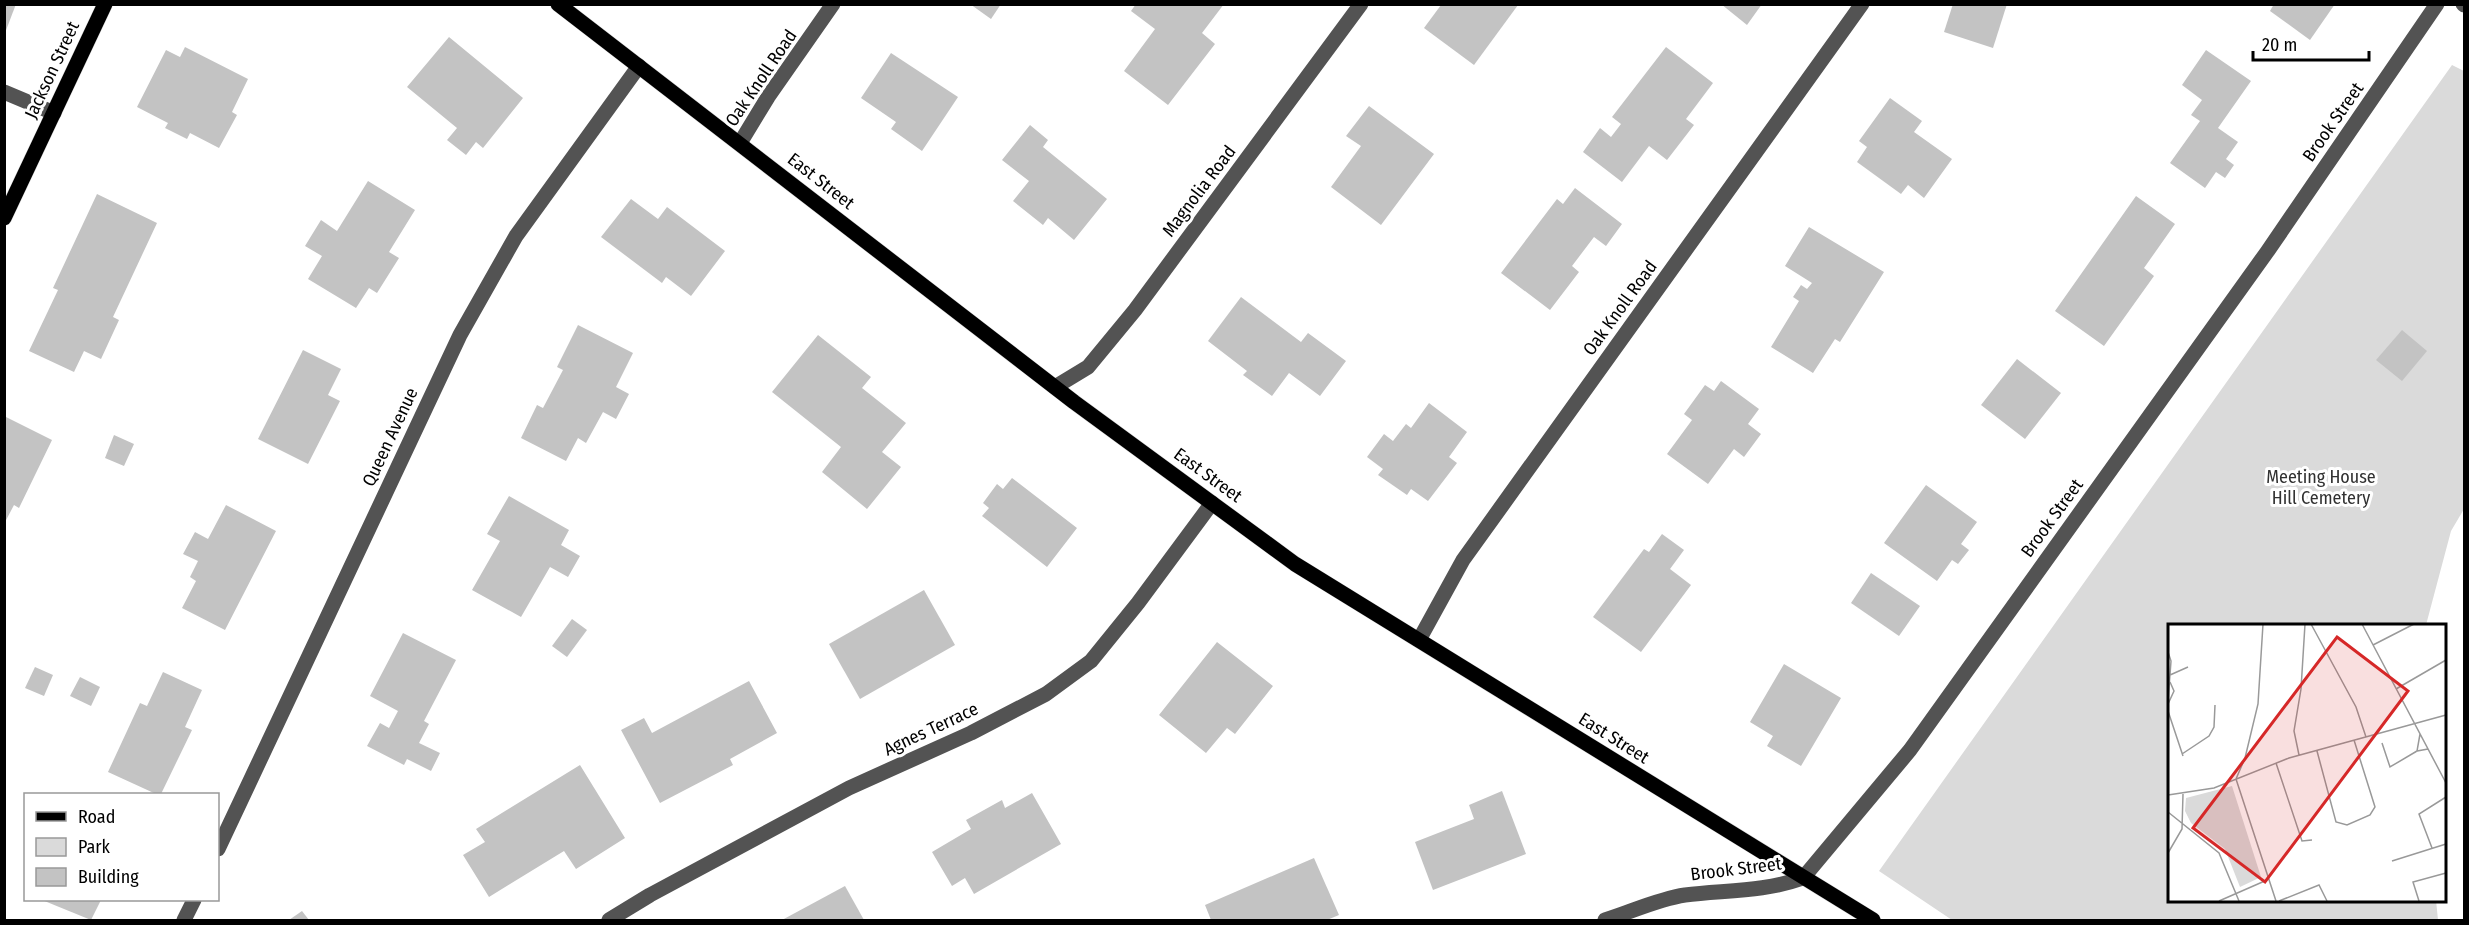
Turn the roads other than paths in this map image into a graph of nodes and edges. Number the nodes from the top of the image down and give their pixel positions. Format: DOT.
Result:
graph roads {
  1 [pos="105,4"];
  2 [pos="558,4"];
  3 [pos="833,4"];
  4 [pos="1361,4"];
  5 [pos="1862,4"];
  6 [pos="2436,4"];
  7 [pos="639,66"];
  8 [pos="4,92"];
  9 [pos="54,113"];
  10 [pos="740,143"];
  11 [pos="4,218"];
  12 [pos="1055,387"];
  13 [pos="1212,503"];
  14 [pos="1419,640"];
  15 [pos="219,847"];
  16 [pos="1803,878"];
  17 [pos="194,901"];
  18 [pos="184,921"];
  19 [pos="609,921"];
  20 [pos="1605,921"];
  21 [pos="1873,921"];
  1 -- 9 [label="main road, Jackson Street"];
  2 -- 7 [label="main road, East Street"];
  3 -- 10 [label="street, Oak Knoll Road"];
  4 -- 12 [label="street, Magnolia Road"];
  5 -- 14 [label="street, Oak Knoll Road"];
  6 -- 16 [label="street, Brook Street"];
  7 -- 10 [label="main road, East Street"];
  7 -- 15 [label="street, Queen Avenue"];
  8 -- 9 [label="street"];
  9 -- 11 [label="main road, Jackson Street"];
  10 -- 12 [label="main road, East Street"];
  12 -- 13 [label="main road, East Street"];
  13 -- 14 [label="main road, East Street"];
  13 -- 19 [label="street, Agnes Terrace"];
  14 -- 16 [label="main road, East Street"];
  16 -- 20 [label="street, Brook Street"];
  16 -- 21 [label="main road, East Street"];
  17 -- 18 [label="street"];
}
